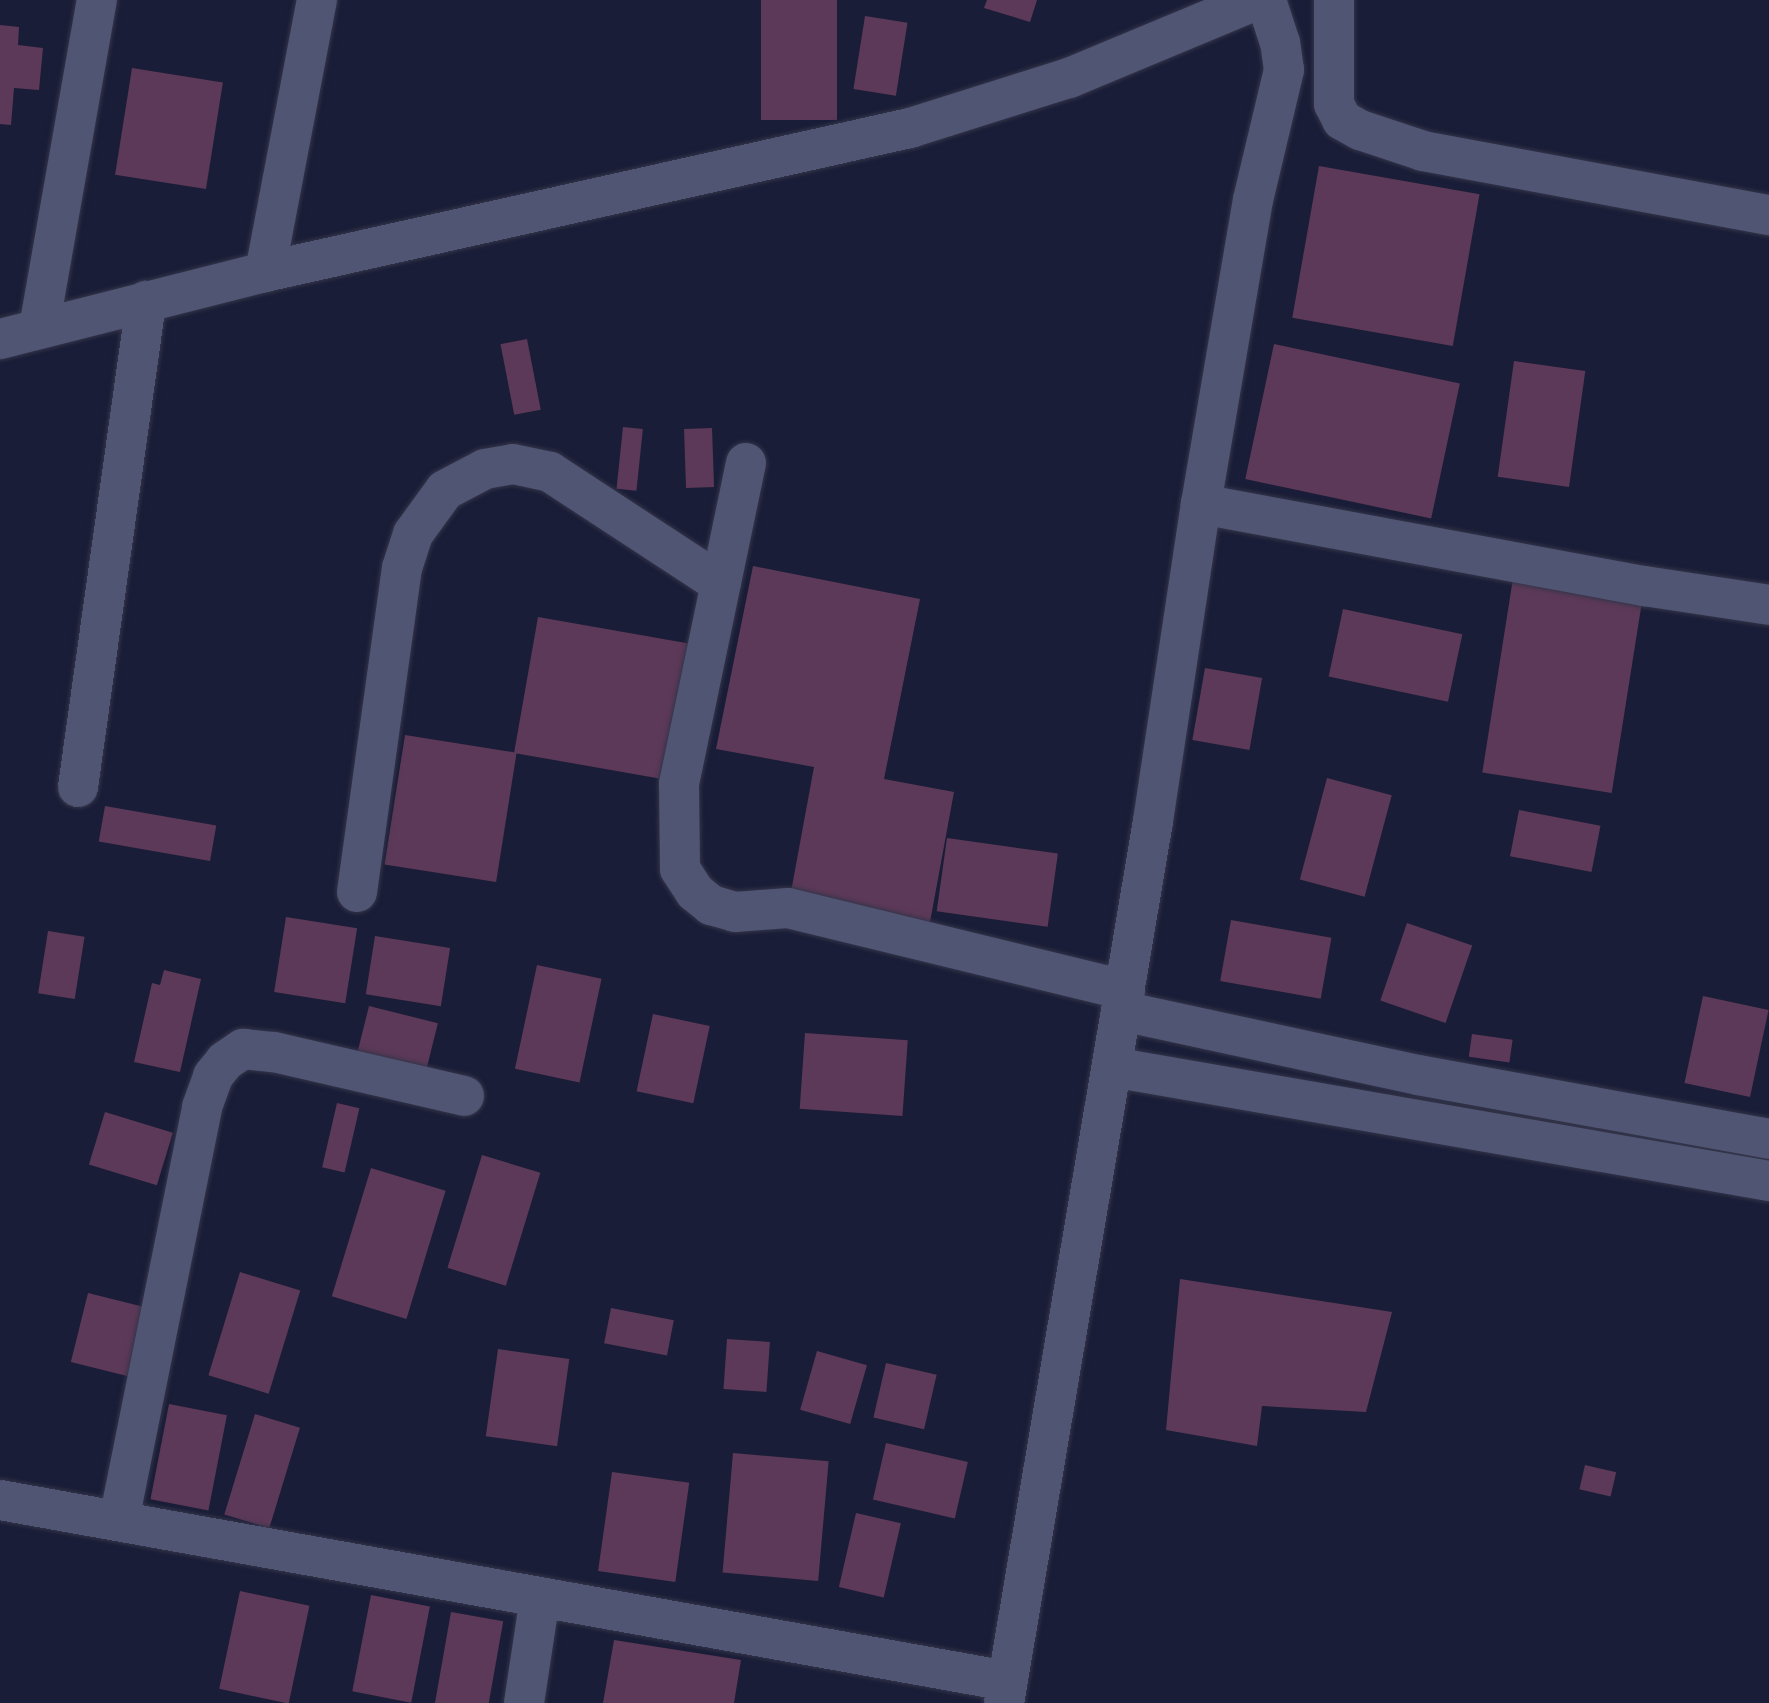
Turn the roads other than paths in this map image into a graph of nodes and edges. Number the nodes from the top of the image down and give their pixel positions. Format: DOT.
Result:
graph roads {
  1 [pos="97,0"];
  2 [pos="317,0"];
  3 [pos="1256,0"];
  4 [pos="1266,0"];
  5 [pos="1334,0"];
  6 [pos="1769,215"];
  7 [pos="265,272"];
  8 [pos="146,301"];
  9 [pos="39,328"];
  10 [pos="0,339"];
  11 [pos="746,463"];
  12 [pos="1201,504"];
  13 [pos="721,584"];
  14 [pos="1769,605"];
  15 [pos="78,787"];
  16 [pos="357,892"];
  17 [pos="1123,1000"];
  18 [pos="1112,1067"];
  19 [pos="464,1096"];
  20 [pos="1769,1139"];
  21 [pos="1769,1181"];
  22 [pos="0,1500"];
  23 [pos="119,1520"];
  24 [pos="540,1597"];
  25 [pos="1006,1692"];
  26 [pos="524,1703"];
  1 -- 9 [label="street"];
  2 -- 7 [label="street"];
  3 -- 7 [label="street"];
  4 -- 12 [label="street"];
  5 -- 6 [label="street"];
  7 -- 8 [label="street"];
  8 -- 9 [label="street"];
  8 -- 15 [label="street"];
  9 -- 10 [label="street"];
  11 -- 13 [label="street"];
  12 -- 14 [label="street"];
  12 -- 17 [label="street"];
  13 -- 16 [label="street"];
  13 -- 17 [label="street"];
  17 -- 18 [label="street"];
  17 -- 20 [label="street"];
  18 -- 21 [label="street"];
  18 -- 25 [label="street"];
  19 -- 23 [label="street"];
  22 -- 23 [label="street"];
  23 -- 24 [label="street"];
  24 -- 25 [label="street"];
  24 -- 26 [label="street"];
}
